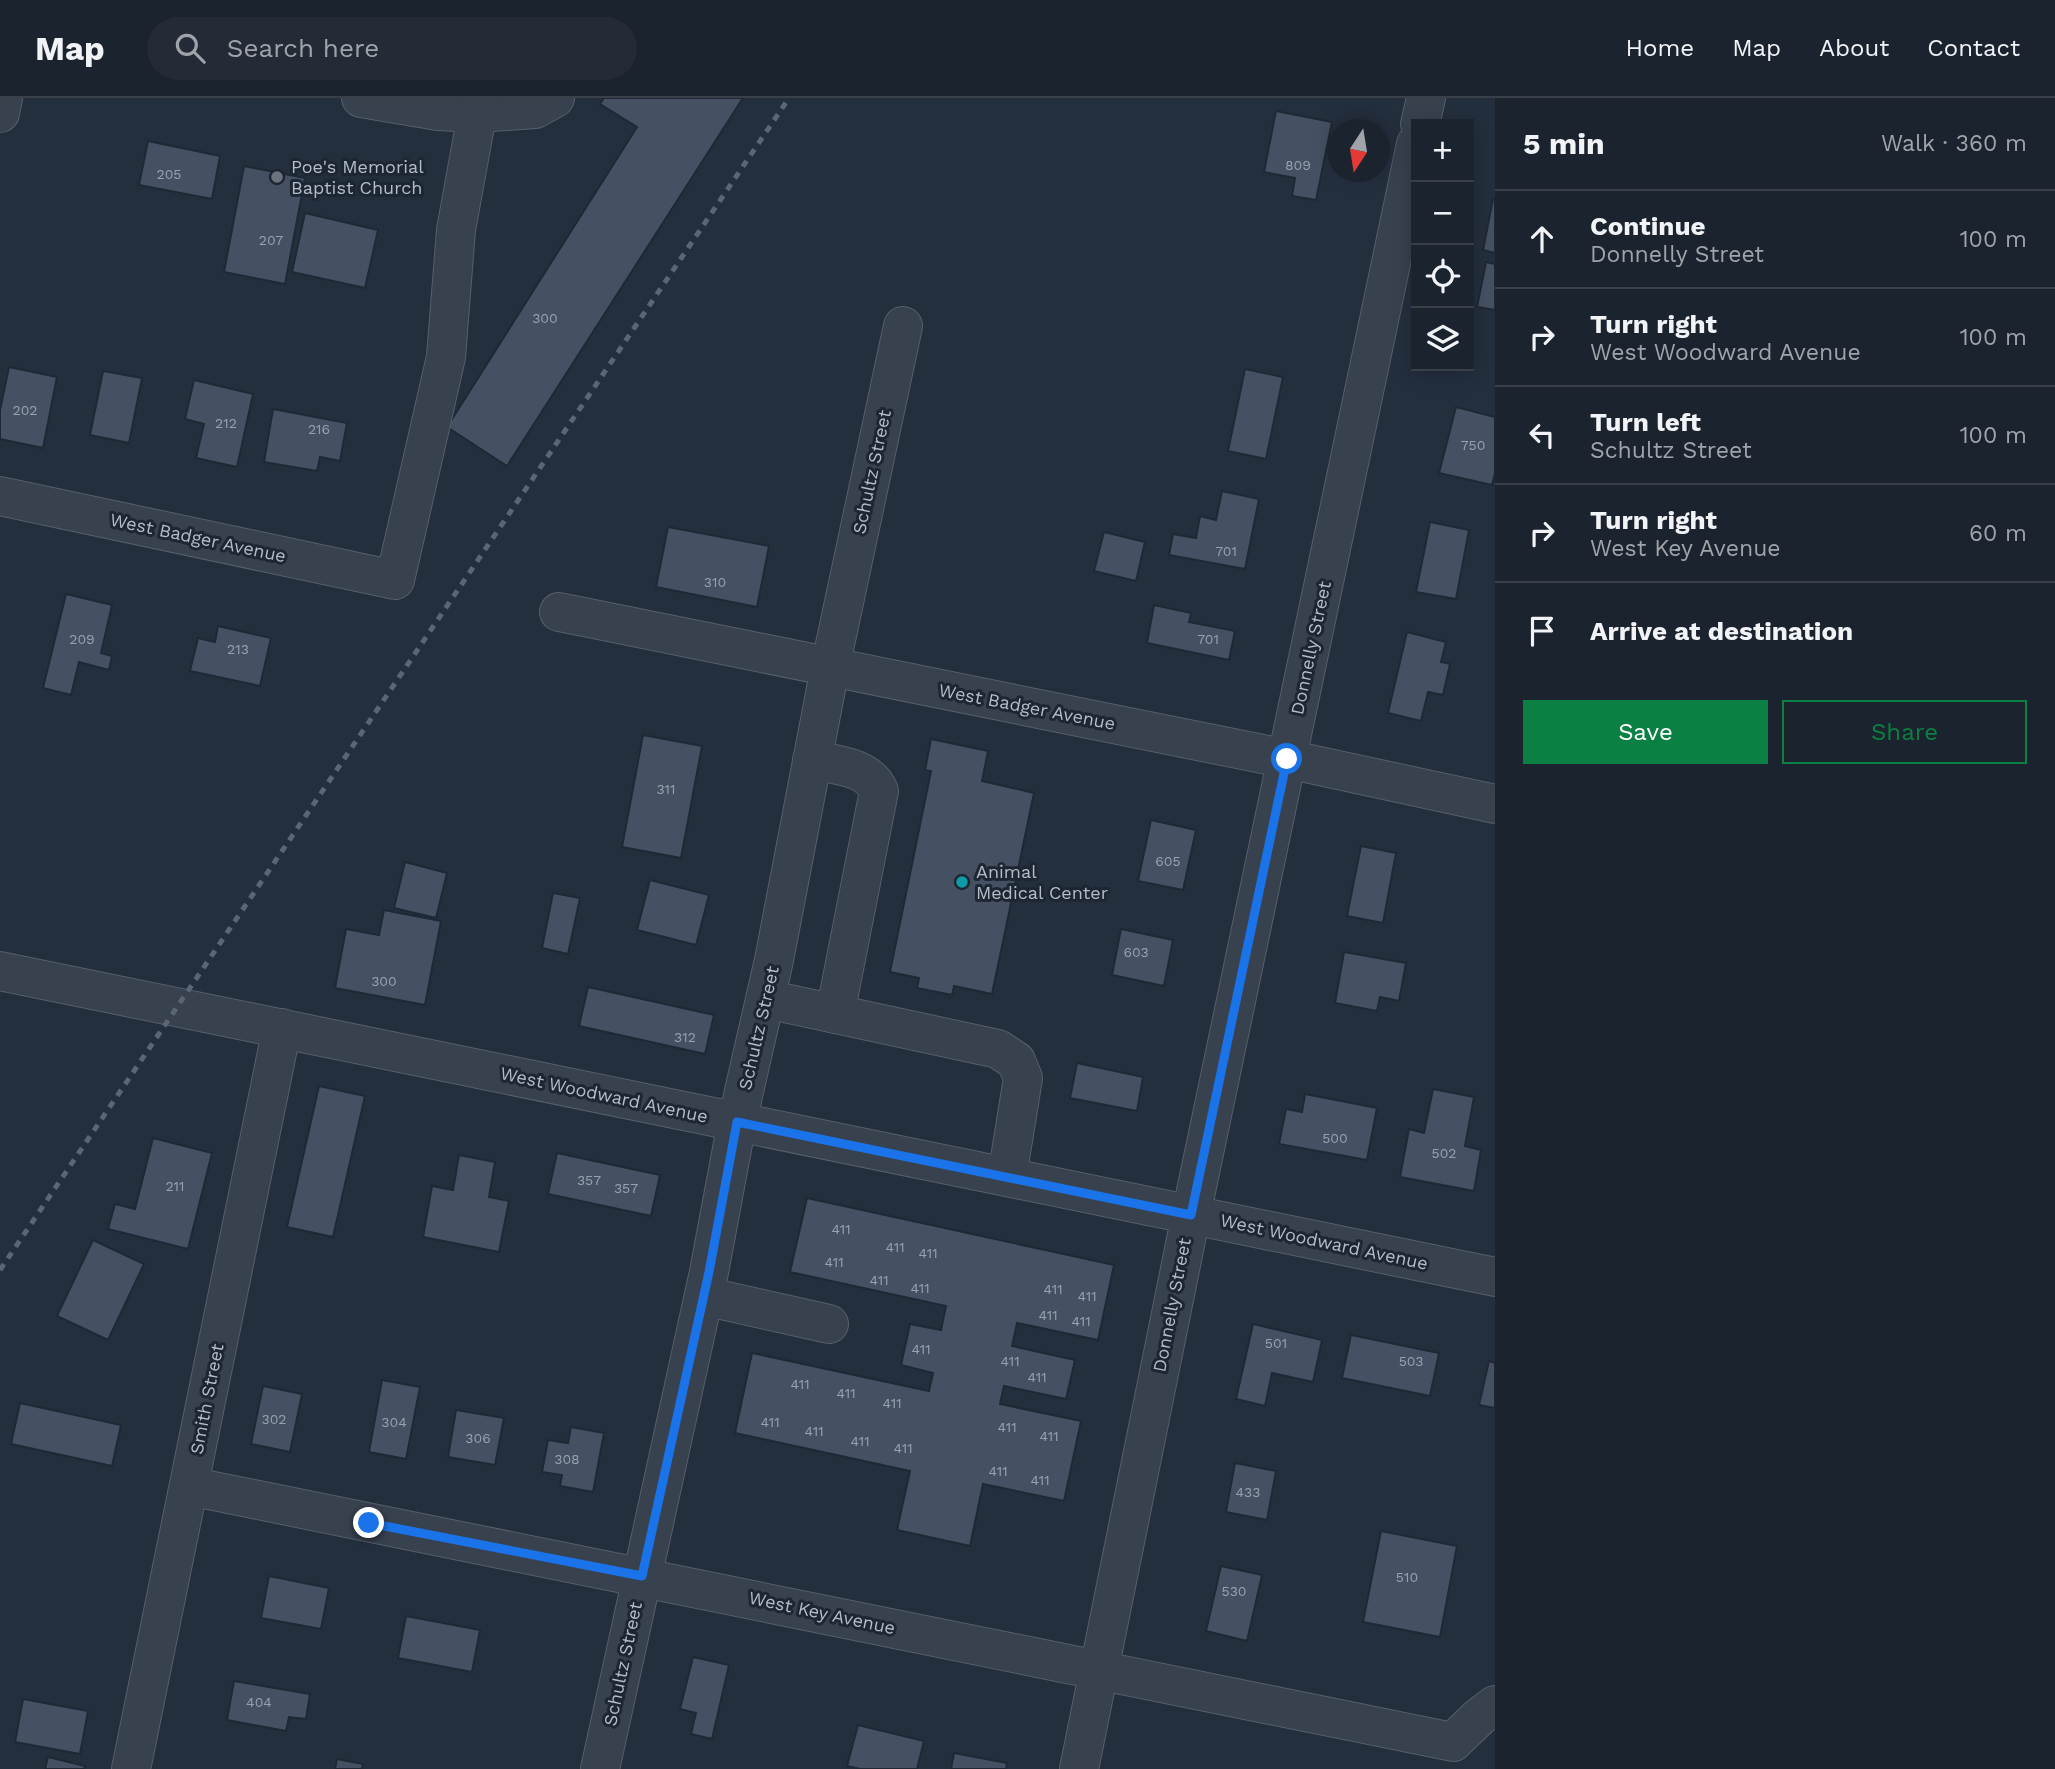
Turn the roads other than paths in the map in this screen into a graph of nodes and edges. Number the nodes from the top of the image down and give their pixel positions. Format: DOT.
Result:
graph roads {
  1 [pos="3,98"];
  2 [pos="360,98"];
  3 [pos="555,98"];
  4 [pos="1426,98"];
  5 [pos="479,106"];
  6 [pos="0,113"];
  7 [pos="1421,119"];
  8 [pos="1411,168"];
  9 [pos="903,326"];
  10 [pos="0,496"];
  11 [pos="559,612"];
  12 [pos="830,668"];
  13 [pos="1287,759"];
  14 [pos="812,760"];
  15 [pos="1495,804"];
  16 [pos="0,971"];
  17 [pos="766,999"];
  18 [pos="835,1014"];
  19 [pos="282,1028"];
  20 [pos="737,1122"];
  21 [pos="1007,1177"];
  22 [pos="1191,1215"];
  23 [pos="1495,1277"];
  24 [pos="704,1296"];
  25 [pos="829,1324"];
  26 [pos="190,1486"];
  27 [pos="642,1576"];
  28 [pos="1099,1671"];
  29 [pos="1495,1706"];
  30 [pos="131,1769"];
  31 [pos="600,1769"];
  32 [pos="1079,1769"];
  1 -- 6 [label="street"];
  2 -- 5 [label="street"];
  3 -- 5 [label="street"];
  4 -- 7 [label="street"];
  5 -- 10 [label="street, West Badger Avenue"];
  8 -- 13 [label="street, Donnelly Street"];
  9 -- 12 [label="street, Schultz Street"];
  11 -- 12 [label="street, West Badger Avenue"];
  12 -- 13 [label="street, West Badger Avenue"];
  12 -- 14 [label="street, Schultz Street"];
  13 -- 15 [label="street, West Badger Avenue"];
  13 -- 22 [label="street, Donnelly Street"];
  14 -- 17 [label="street, Schultz Street"];
  14 -- 18 [label="street"];
  16 -- 19 [label="street, West Woodward Avenue"];
  17 -- 18 [label="street"];
  17 -- 20 [label="street, Schultz Street"];
  18 -- 21 [label="street"];
  19 -- 20 [label="street, West Woodward Avenue"];
  19 -- 26 [label="street, Smith Street"];
  20 -- 21 [label="street, West Woodward Avenue"];
  20 -- 24 [label="street, Schultz Street"];
  21 -- 22 [label="street, West Woodward Avenue"];
  22 -- 23 [label="street, West Woodward Avenue"];
  22 -- 28 [label="street, Donnelly Street"];
  24 -- 25 [label="street"];
  24 -- 27 [label="street, Schultz Street"];
  26 -- 27 [label="street, West Key Avenue"];
  26 -- 30 [label="street, Smith Street"];
  27 -- 28 [label="street, West Key Avenue"];
  27 -- 31 [label="street, Schultz Street"];
  28 -- 29 [label="street, West Key Avenue"];
  28 -- 32 [label="street, Donnelly Street"];
}
